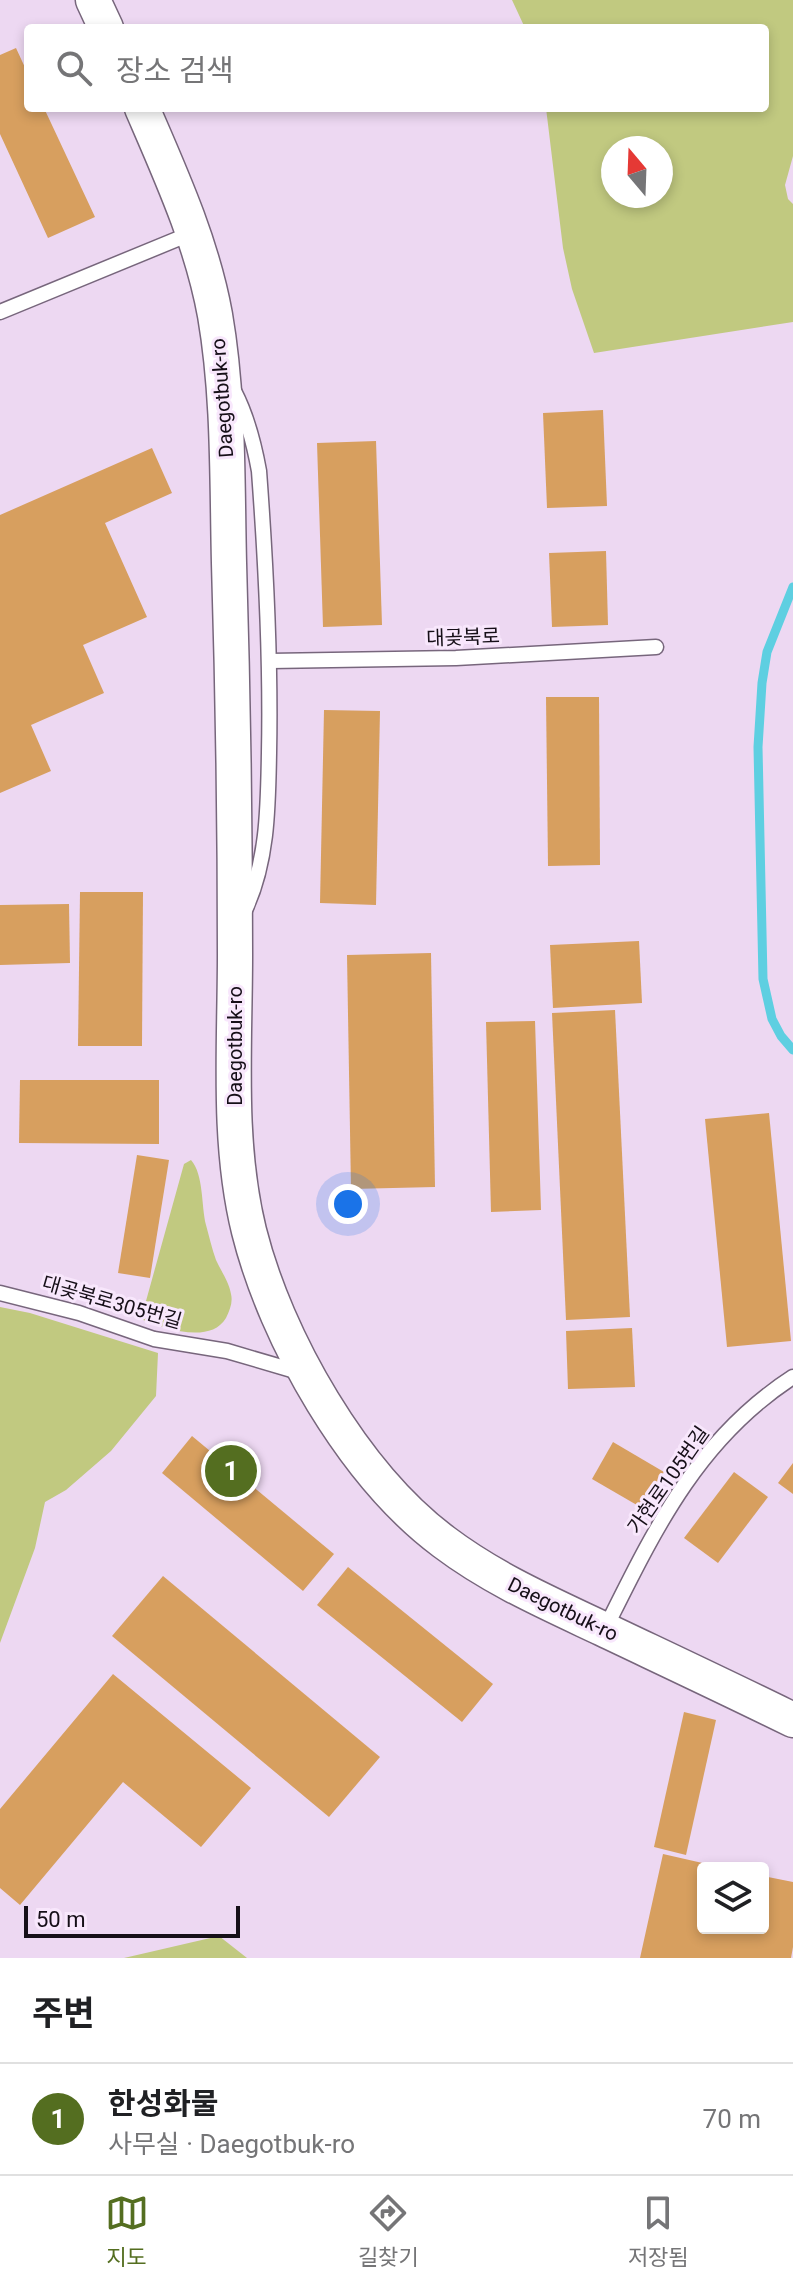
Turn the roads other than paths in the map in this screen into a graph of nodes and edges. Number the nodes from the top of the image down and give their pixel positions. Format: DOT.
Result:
graph roads {
  1 [pos="93,0"];
  2 [pos="104,24"];
  3 [pos="144,112"];
  4 [pos="192,232"];
  5 [pos="0,312"];
  6 [pos="221,365"];
  7 [pos="656,647"];
  8 [pos="270,661"];
  9 [pos="235,932"];
  10 [pos="0,1293"];
  11 [pos="306,1374"];
  12 [pos="793,1377"];
  13 [pos="605,1630"];
  14 [pos="793,1720"];
  1 -- 2 [label="street"];
  3 -- 4 [label="street, Daegotbuk-ro"];
  4 -- 5 [label="lane"];
  4 -- 6 [label="street, Daegotbuk-ro"];
  6 -- 8 [label="lane"];
  6 -- 9 [label="street, Daegotbuk-ro"];
  7 -- 8 [label="lane, 대곶북로"];
  8 -- 9 [label="lane"];
  9 -- 11 [label="street, Daegotbuk-ro"];
  10 -- 11 [label="lane, 대곶북로305번길"];
  11 -- 13 [label="street, Daegotbuk-ro"];
  12 -- 13 [label="lane, 가현로105번길"];
  13 -- 14 [label="street, Daegotbuk-ro"];
}
